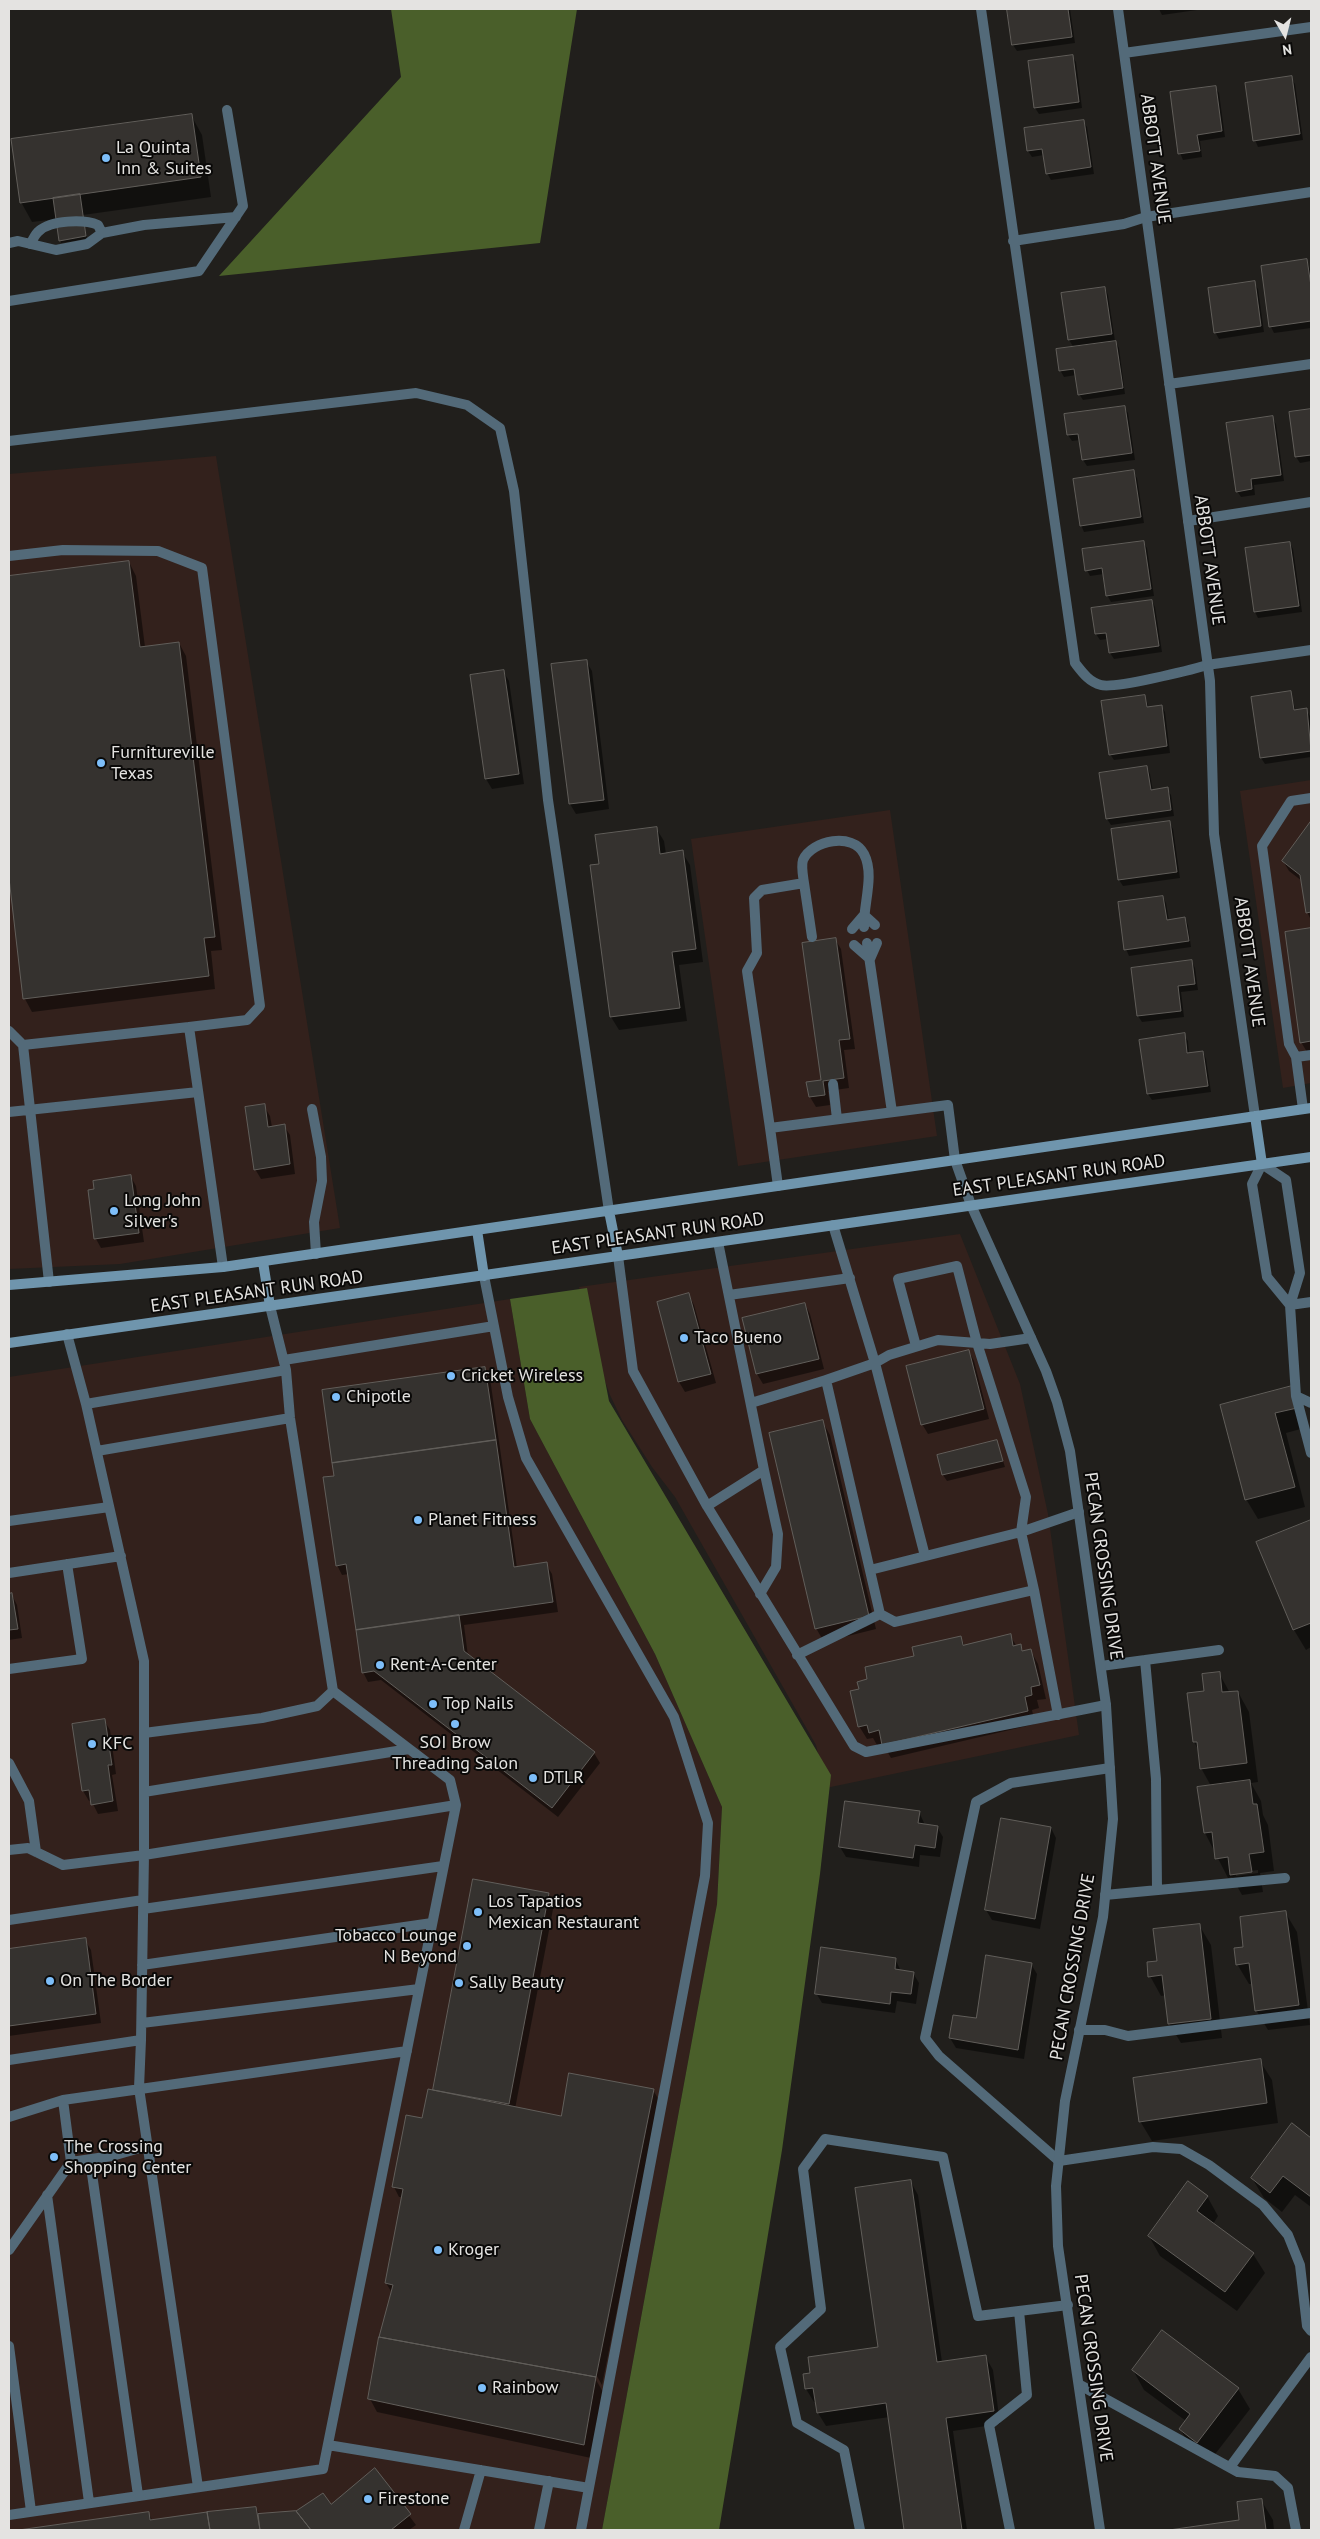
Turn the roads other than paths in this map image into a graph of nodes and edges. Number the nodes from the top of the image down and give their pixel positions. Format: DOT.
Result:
graph roads {
  1 [pos="981,9"];
  2 [pos="1118,9"];
  3 [pos="1311,27"];
  4 [pos="1124,53"];
  5 [pos="227,110"];
  6 [pos="1311,192"];
  7 [pos="236,217"];
  8 [pos="1146,217"];
  9 [pos="102,233"];
  10 [pos="1013,241"];
  11 [pos="9,243"];
  12 [pos="30,244"];
  13 [pos="9,301"];
  14 [pos="1311,364"];
  15 [pos="1169,384"];
  16 [pos="9,441"];
  17 [pos="1311,502"];
  18 [pos="1188,520"];
  19 [pos="9,556"];
  20 [pos="1311,650"];
  21 [pos="1207,665"];
  22 [pos="1311,798"];
  23 [pos="804,883"];
  24 [pos="864,915"];
  25 [pos="870,926"];
  26 [pos="852,929"];
  27 [pos="812,937"];
  28 [pos="872,943"];
  29 [pos="854,945"];
  30 [pos="870,959"];
  31 [pos="189,1027"];
  32 [pos="9,1031"];
  33 [pos="23,1045"];
  34 [pos="1311,1055"];
  35 [pos="1296,1057"];
  36 [pos="832,1084"];
  37 [pos="198,1092"];
  38 [pos="1307,1108"];
  39 [pos="30,1109"];
  40 [pos="312,1109"];
  41 [pos="9,1112"];
  42 [pos="892,1112"];
  43 [pos="1255,1116"];
  44 [pos="837,1119"];
  45 [pos="770,1128"];
  46 [pos="1311,1157"];
  47 [pos="955,1160"];
  48 [pos="1262,1164"];
  49 [pos="778,1186"];
  50 [pos="971,1205"];
  51 [pos="609,1211"];
  52 [pos="833,1225"];
  53 [pos="477,1230"];
  54 [pos="718,1242"];
  55 [pos="316,1254"];
  56 [pos="618,1256"];
  57 [pos="263,1262"];
  58 [pos="222,1267"];
  59 [pos="484,1276"];
  60 [pos="850,1278"];
  61 [pos="50,1282"];
  62 [pos="9,1285"];
  63 [pos="729,1295"];
  64 [pos="1311,1302"];
  65 [pos="270,1306"];
  66 [pos="1290,1306"];
  67 [pos="494,1326"];
  68 [pos="67,1334"];
  69 [pos="1032,1338"];
  70 [pos="9,1343"];
  71 [pos="977,1343"];
  72 [pos="916,1346"];
  73 [pos="876,1363"];
  74 [pos="285,1365"];
  75 [pos="826,1380"];
  76 [pos="1296,1396"];
  77 [pos="751,1403"];
  78 [pos="86,1404"];
  79 [pos="1311,1404"];
  80 [pos="290,1418"];
  81 [pos="97,1451"];
  82 [pos="1311,1452"];
  83 [pos="764,1470"];
  84 [pos="706,1506"];
  85 [pos="110,1507"];
  86 [pos="1079,1512"];
  87 [pos="9,1521"];
  88 [pos="1021,1532"];
  89 [pos="121,1556"];
  90 [pos="925,1556"];
  91 [pos="67,1564"];
  92 [pos="870,1570"];
  93 [pos="9,1573"];
  94 [pos="1034,1590"];
  95 [pos="760,1594"];
  96 [pos="880,1614"];
  97 [pos="1219,1650"];
  98 [pos="797,1655"];
  99 [pos="1145,1660"];
  100 [pos="1101,1666"];
  101 [pos="9,1669"];
  102 [pos="333,1691"];
  103 [pos="1106,1705"];
  104 [pos="1058,1715"];
  105 [pos="144,1733"];
  106 [pos="409,1749"];
  107 [pos="9,1763"];
  108 [pos="1110,1768"];
  109 [pos="144,1792"];
  110 [pos="456,1805"];
  111 [pos="9,1850"];
  112 [pos="36,1852"];
  113 [pos="144,1855"];
  114 [pos="443,1866"];
  115 [pos="1285,1878"];
  116 [pos="1157,1890"];
  117 [pos="1105,1895"];
  118 [pos="143,1905"];
  119 [pos="9,1920"];
  120 [pos="432,1923"];
  121 [pos="142,1965"];
  122 [pos="418,1989"];
  123 [pos="1311,2013"];
  124 [pos="142,2024"];
  125 [pos="1079,2030"];
  126 [pos="141,2040"];
  127 [pos="406,2051"];
  128 [pos="9,2060"];
  129 [pos="139,2088"];
  130 [pos="63,2100"];
  131 [pos="14,2113"];
  132 [pos="9,2117"];
  133 [pos="147,2146"];
  134 [pos="90,2160"];
  135 [pos="1059,2161"];
  136 [pos="72,2162"];
  137 [pos="46,2195"];
  138 [pos="9,2250"];
  139 [pos="1068,2305"];
  140 [pos="1019,2311"];
  141 [pos="1311,2332"];
  142 [pos="9,2346"];
  143 [pos="1311,2357"];
  144 [pos="1080,2385"];
  145 [pos="328,2445"];
  146 [pos="1230,2467"];
  147 [pos="481,2470"];
  148 [pos="549,2481"];
  149 [pos="198,2487"];
  150 [pos="589,2488"];
  151 [pos="138,2495"];
  152 [pos="89,2502"];
  153 [pos="31,2511"];
  154 [pos="9,2515"];
  155 [pos="464,2530"];
  156 [pos="540,2530"];
  157 [pos="581,2530"];
  158 [pos="860,2530"];
  159 [pos="1010,2530"];
  160 [pos="1100,2530"];
  161 [pos="1296,2530"];
  1 -- 10 [label="street"];
  2 -- 4 [label="street, ABBOTT AVENUE"];
  3 -- 4 [label="street"];
  4 -- 8 [label="street, ABBOTT AVENUE"];
  5 -- 7 [label="street"];
  6 -- 8 [label="street"];
  7 -- 9 [label="street"];
  7 -- 13 [label="street"];
  8 -- 10 [label="street"];
  8 -- 15 [label="street, ABBOTT AVENUE"];
  9 -- 12 [label="street"];
  9 -- 12 [label="street"];
  10 -- 21 [label="street"];
  11 -- 12 [label="street"];
  14 -- 15 [label="street"];
  15 -- 18 [label="street, ABBOTT AVENUE"];
  16 -- 51 [label="street"];
  17 -- 18 [label="street"];
  18 -- 21 [label="street, ABBOTT AVENUE"];
  19 -- 31 [label="street"];
  20 -- 21 [label="street"];
  21 -- 43 [label="street, ABBOTT AVENUE"];
  22 -- 35 [label="street"];
  23 -- 24 [label="street"];
  23 -- 27 [label="street"];
  23 -- 45 [label="street"];
  24 -- 25 [label="street"];
  24 -- 26 [label="street"];
  28 -- 30 [label="street"];
  29 -- 30 [label="street"];
  30 -- 42 [label="street"];
  31 -- 33 [label="street"];
  31 -- 37 [label="street"];
  32 -- 33 [label="street"];
  33 -- 39 [label="street"];
  34 -- 35 [label="street"];
  35 -- 38 [label="street"];
  36 -- 44 [label="street"];
  37 -- 39 [label="street"];
  37 -- 58 [label="street"];
  38 -- 43 [label="main road, EAST PLEASANT RUN ROAD"];
  39 -- 41 [label="street"];
  39 -- 61 [label="street"];
  40 -- 55 [label="street"];
  42 -- 44 [label="street"];
  42 -- 47 [label="street, PECAN CROSSING DRIVE"];
  43 -- 47 [label="main road, EAST PLEASANT RUN ROAD"];
  43 -- 48 [label="main road"];
  44 -- 45 [label="street"];
  45 -- 49 [label="street"];
  46 -- 48 [label="main road, EAST PLEASANT RUN ROAD"];
  47 -- 49 [label="main road, EAST PLEASANT RUN ROAD"];
  47 -- 50 [label="street, PECAN CROSSING DRIVE"];
  48 -- 50 [label="main road, EAST PLEASANT RUN ROAD"];
  48 -- 66 [label="street"];
  48 -- 66 [label="street"];
  49 -- 51 [label="main road, EAST PLEASANT RUN ROAD"];
  50 -- 52 [label="main road, EAST PLEASANT RUN ROAD"];
  50 -- 69 [label="street, PECAN CROSSING DRIVE"];
  51 -- 53 [label="main road, EAST PLEASANT RUN ROAD"];
  51 -- 56 [label="main road"];
  52 -- 54 [label="main road, EAST PLEASANT RUN ROAD"];
  52 -- 60 [label="street"];
  53 -- 55 [label="main road, EAST PLEASANT RUN ROAD"];
  53 -- 59 [label="main road"];
  54 -- 56 [label="main road, EAST PLEASANT RUN ROAD"];
  54 -- 63 [label="street"];
  55 -- 57 [label="main road, EAST PLEASANT RUN ROAD"];
  56 -- 59 [label="main road, EAST PLEASANT RUN ROAD"];
  56 -- 84 [label="street"];
  57 -- 58 [label="main road, EAST PLEASANT RUN ROAD"];
  57 -- 65 [label="main road"];
  58 -- 61 [label="main road, EAST PLEASANT RUN ROAD"];
  59 -- 65 [label="main road, EAST PLEASANT RUN ROAD"];
  59 -- 67 [label="street"];
  60 -- 63 [label="street"];
  60 -- 73 [label="street"];
  61 -- 62 [label="main road, EAST PLEASANT RUN ROAD"];
  63 -- 77 [label="street"];
  64 -- 66 [label="street"];
  65 -- 68 [label="main road, EAST PLEASANT RUN ROAD"];
  65 -- 74 [label="street"];
  66 -- 76 [label="street"];
  67 -- 74 [label="street"];
  67 -- 150 [label="street"];
  68 -- 70 [label="main road, EAST PLEASANT RUN ROAD"];
  68 -- 78 [label="street"];
  69 -- 71 [label="street"];
  69 -- 86 [label="street, PECAN CROSSING DRIVE"];
  71 -- 72 [label="street"];
  71 -- 72 [label="street"];
  71 -- 88 [label="street"];
  72 -- 73 [label="street"];
  73 -- 75 [label="street"];
  73 -- 90 [label="street"];
  74 -- 78 [label="street"];
  74 -- 80 [label="street"];
  75 -- 77 [label="street"];
  75 -- 92 [label="street"];
  76 -- 79 [label="street"];
  76 -- 82 [label="street"];
  77 -- 83 [label="street"];
  78 -- 81 [label="street"];
  80 -- 81 [label="street"];
  80 -- 102 [label="street"];
  81 -- 85 [label="street"];
  83 -- 84 [label="street"];
  83 -- 95 [label="street"];
  84 -- 95 [label="street"];
  85 -- 87 [label="street"];
  85 -- 89 [label="street"];
  86 -- 88 [label="street"];
  86 -- 100 [label="street, PECAN CROSSING DRIVE"];
  88 -- 90 [label="street"];
  88 -- 94 [label="street"];
  89 -- 91 [label="street"];
  89 -- 105 [label="street"];
  90 -- 92 [label="street"];
  91 -- 93 [label="street"];
  91 -- 101 [label="street"];
  92 -- 96 [label="street"];
  94 -- 96 [label="street"];
  94 -- 104 [label="street"];
  95 -- 98 [label="street"];
  96 -- 98 [label="street"];
  97 -- 99 [label="street"];
  98 -- 104 [label="street"];
  99 -- 100 [label="street"];
  99 -- 116 [label="street"];
  100 -- 103 [label="street, PECAN CROSSING DRIVE"];
  102 -- 105 [label="street"];
  102 -- 106 [label="street"];
  103 -- 104 [label="street"];
  103 -- 108 [label="street, PECAN CROSSING DRIVE"];
  105 -- 109 [label="street"];
  106 -- 109 [label="street"];
  106 -- 110 [label="street"];
  107 -- 112 [label="street"];
  108 -- 117 [label="street, PECAN CROSSING DRIVE"];
  108 -- 135 [label="street"];
  109 -- 113 [label="street"];
  110 -- 113 [label="street"];
  110 -- 114 [label="street"];
  111 -- 112 [label="street"];
  112 -- 113 [label="street"];
  113 -- 118 [label="street"];
  114 -- 118 [label="street"];
  114 -- 120 [label="street"];
  115 -- 116 [label="street"];
  116 -- 117 [label="street"];
  117 -- 125 [label="street, PECAN CROSSING DRIVE"];
  118 -- 119 [label="street"];
  118 -- 121 [label="street"];
  120 -- 121 [label="street"];
  120 -- 122 [label="street"];
  121 -- 124 [label="street"];
  122 -- 124 [label="street"];
  122 -- 127 [label="street"];
  123 -- 125 [label="street"];
  124 -- 126 [label="street"];
  125 -- 135 [label="street, PECAN CROSSING DRIVE"];
  126 -- 128 [label="street"];
  126 -- 129 [label="street"];
  127 -- 129 [label="street"];
  127 -- 145 [label="street"];
  129 -- 130 [label="street"];
  129 -- 133 [label="street"];
  130 -- 131 [label="street"];
  130 -- 136 [label="street"];
  131 -- 132 [label="street"];
  133 -- 134 [label="street"];
  133 -- 149 [label="street"];
  134 -- 136 [label="street"];
  134 -- 151 [label="street"];
  135 -- 139 [label="street, PECAN CROSSING DRIVE"];
  135 -- 141 [label="street"];
  136 -- 137 [label="street"];
  137 -- 138 [label="street"];
  137 -- 152 [label="street"];
  139 -- 140 [label="street"];
  139 -- 144 [label="street, PECAN CROSSING DRIVE"];
  140 -- 158 [label="street"];
  140 -- 159 [label="street"];
  142 -- 153 [label="street"];
  143 -- 146 [label="street"];
  144 -- 146 [label="street"];
  144 -- 160 [label="street, PECAN CROSSING DRIVE"];
  145 -- 147 [label="street"];
  145 -- 149 [label="street"];
  146 -- 161 [label="street"];
  147 -- 148 [label="street"];
  147 -- 155 [label="street"];
  148 -- 150 [label="street"];
  148 -- 156 [label="street"];
  149 -- 151 [label="street"];
  150 -- 157 [label="street"];
  151 -- 152 [label="street"];
  152 -- 153 [label="street"];
  153 -- 154 [label="street"];
}
